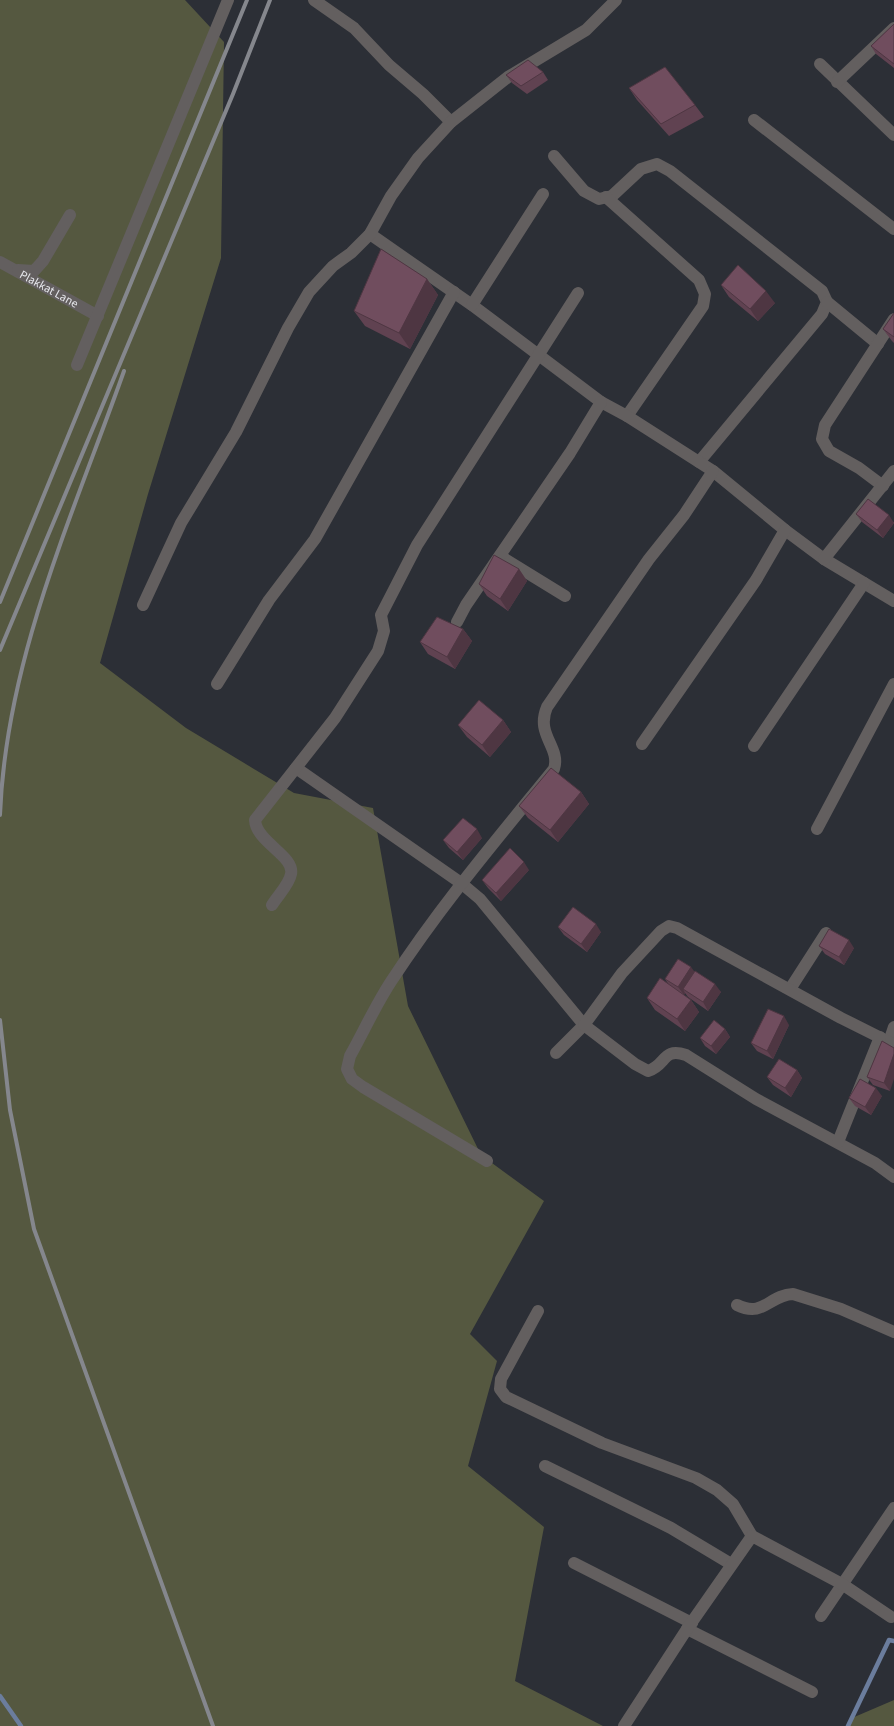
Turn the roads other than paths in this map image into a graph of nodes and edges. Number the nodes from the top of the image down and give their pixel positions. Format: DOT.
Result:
graph roads {
  1 [pos="314,0"];
  2 [pos="616,0"];
  3 [pos="227,3"];
  4 [pos="894,28"];
  5 [pos="820,64"];
  6 [pos="837,82"];
  7 [pos="754,120"];
  8 [pos="451,122"];
  9 [pos="894,135"];
  10 [pos="554,156"];
  11 [pos="543,194"];
  12 [pos="606,197"];
  13 [pos="70,215"];
  14 [pos="894,229"];
  15 [pos="370,234"];
  16 [pos="0,262"];
  17 [pos="15,270"];
  18 [pos="454,292"];
  19 [pos="578,293"];
  20 [pos="827,302"];
  21 [pos="472,305"];
  22 [pos="98,316"];
  23 [pos="894,319"];
  24 [pos="878,344"];
  25 [pos="540,355"];
  26 [pos="77,365"];
  27 [pos="600,402"];
  28 [pos="627,416"];
  29 [pos="699,462"];
  30 [pos="713,471"];
  31 [pos="894,471"];
  32 [pos="883,486"];
  33 [pos="785,530"];
  34 [pos="500,556"];
  35 [pos="824,559"];
  36 [pos="864,583"];
  37 [pos="566,596"];
  38 [pos="894,601"];
  39 [pos="143,605"];
  40 [pos="457,622"];
  41 [pos="217,684"];
  42 [pos="894,684"];
  43 [pos="642,744"];
  44 [pos="754,746"];
  45 [pos="296,768"];
  46 [pos="817,829"];
  47 [pos="461,883"];
  48 [pos="272,904"];
  49 [pos="826,933"];
  50 [pos="790,989"];
  51 [pos="584,1025"];
  52 [pos="894,1027"];
  53 [pos="888,1041"];
  54 [pos="556,1053"];
  55 [pos="838,1142"];
  56 [pos="487,1161"];
  57 [pos="894,1178"];
  58 [pos="737,1305"];
  59 [pos="538,1311"];
  60 [pos="894,1332"];
  61 [pos="545,1466"];
  62 [pos="894,1508"];
  63 [pos="884,1523"];
  64 [pos="894,1531"];
  65 [pos="752,1536"];
  66 [pos="574,1563"];
  67 [pos="732,1564"];
  68 [pos="842,1584"];
  69 [pos="821,1616"];
  70 [pos="891,1617"];
  71 [pos="689,1626"];
  72 [pos="812,1692"];
  73 [pos="624,1726"];
  1 -- 8 [label="street"];
  2 -- 8 [label="street"];
  3 -- 22 [label="street"];
  4 -- 6 [label="street"];
  5 -- 6 [label="street"];
  6 -- 9 [label="street"];
  7 -- 14 [label="street"];
  8 -- 15 [label="street"];
  10 -- 12 [label="street"];
  11 -- 21 [label="street"];
  12 -- 20 [label="street"];
  12 -- 28 [label="street"];
  13 -- 17 [label="street"];
  15 -- 18 [label="street"];
  15 -- 39 [label="street"];
  16 -- 17 [label="street, Plakkat Lane"];
  17 -- 22 [label="street, Plakkat Lane"];
  18 -- 21 [label="street"];
  18 -- 41 [label="street"];
  19 -- 25 [label="street"];
  20 -- 24 [label="street"];
  20 -- 29 [label="street"];
  21 -- 25 [label="street"];
  22 -- 26 [label="street"];
  23 -- 24 [label="street"];
  24 -- 32 [label="street"];
  25 -- 27 [label="street"];
  25 -- 45 [label="street"];
  27 -- 28 [label="street"];
  27 -- 34 [label="street"];
  28 -- 29 [label="street"];
  29 -- 30 [label="street"];
  30 -- 33 [label="street"];
  30 -- 47 [label="street"];
  31 -- 32 [label="street"];
  32 -- 35 [label="street"];
  33 -- 35 [label="street"];
  33 -- 43 [label="street"];
  34 -- 37 [label="street"];
  34 -- 40 [label="street"];
  35 -- 36 [label="street"];
  36 -- 38 [label="street"];
  36 -- 44 [label="street"];
  42 -- 46 [label="street"];
  45 -- 47 [label="street"];
  45 -- 48 [label="street"];
  47 -- 51 [label="street"];
  47 -- 56 [label="street"];
  49 -- 50 [label="street"];
  50 -- 51 [label="street"];
  50 -- 53 [label="street"];
  51 -- 54 [label="street"];
  51 -- 55 [label="street"];
  52 -- 53 [label="street"];
  53 -- 55 [label="street"];
  55 -- 57 [label="street"];
  58 -- 60 [label="street"];
  59 -- 65 [label="street"];
  61 -- 67 [label="street"];
  62 -- 63 [label="street"];
  63 -- 64 [label="street"];
  63 -- 68 [label="street"];
  65 -- 67 [label="street"];
  65 -- 68 [label="street"];
  66 -- 71 [label="street"];
  67 -- 71 [label="street"];
  68 -- 69 [label="street"];
  68 -- 70 [label="street"];
  71 -- 72 [label="street"];
  71 -- 73 [label="street"];
}
